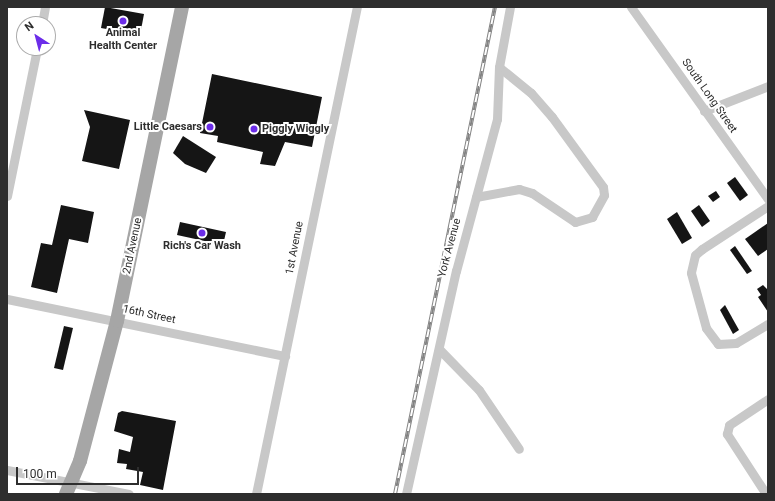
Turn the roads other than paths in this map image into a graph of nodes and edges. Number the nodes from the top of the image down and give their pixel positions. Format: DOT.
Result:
graph roads {
  1 [pos="182,7"];
  2 [pos="357,7"];
  3 [pos="510,7"];
  4 [pos="631,7"];
  5 [pos="35,56"];
  6 [pos="499,67"];
  7 [pos="768,86"];
  8 [pos="704,111"];
  9 [pos="7,196"];
  10 [pos="476,197"];
  11 [pos="768,199"];
  12 [pos="768,206"];
  13 [pos="7,299"];
  14 [pos="117,321"];
  15 [pos="768,324"];
  16 [pos="439,349"];
  17 [pos="285,356"];
  18 [pos="768,399"];
  19 [pos="519,449"];
  20 [pos="7,470"];
  21 [pos="69,488"];
  22 [pos="86,490"];
  23 [pos="129,494"];
  24 [pos="256,494"];
  25 [pos="406,494"];
  26 [pos="766,494"];
  1 -- 14 [label="main road, 2nd Avenue"];
  2 -- 17 [label="street, 1st Avenue"];
  3 -- 6 [label="street, York Avenue"];
  4 -- 8 [label="street, South Long Street"];
  5 -- 9 [label="street"];
  6 -- 10 [label="street, York Avenue"];
  6 -- 10 [label="street"];
  7 -- 8 [label="street"];
  8 -- 11 [label="street, South Long Street"];
  10 -- 16 [label="street, York Avenue"];
  12 -- 15 [label="street"];
  13 -- 14 [label="street, 16th Street"];
  14 -- 17 [label="street, 16th Street"];
  14 -- 21 [label="main road, 2nd Avenue"];
  16 -- 19 [label="street"];
  16 -- 25 [label="street, York Avenue"];
  17 -- 24 [label="street, 1st Avenue"];
  18 -- 26 [label="street"];
  20 -- 21 [label="street"];
  21 -- 22 [label="street"];
  22 -- 23 [label="street"];
}
